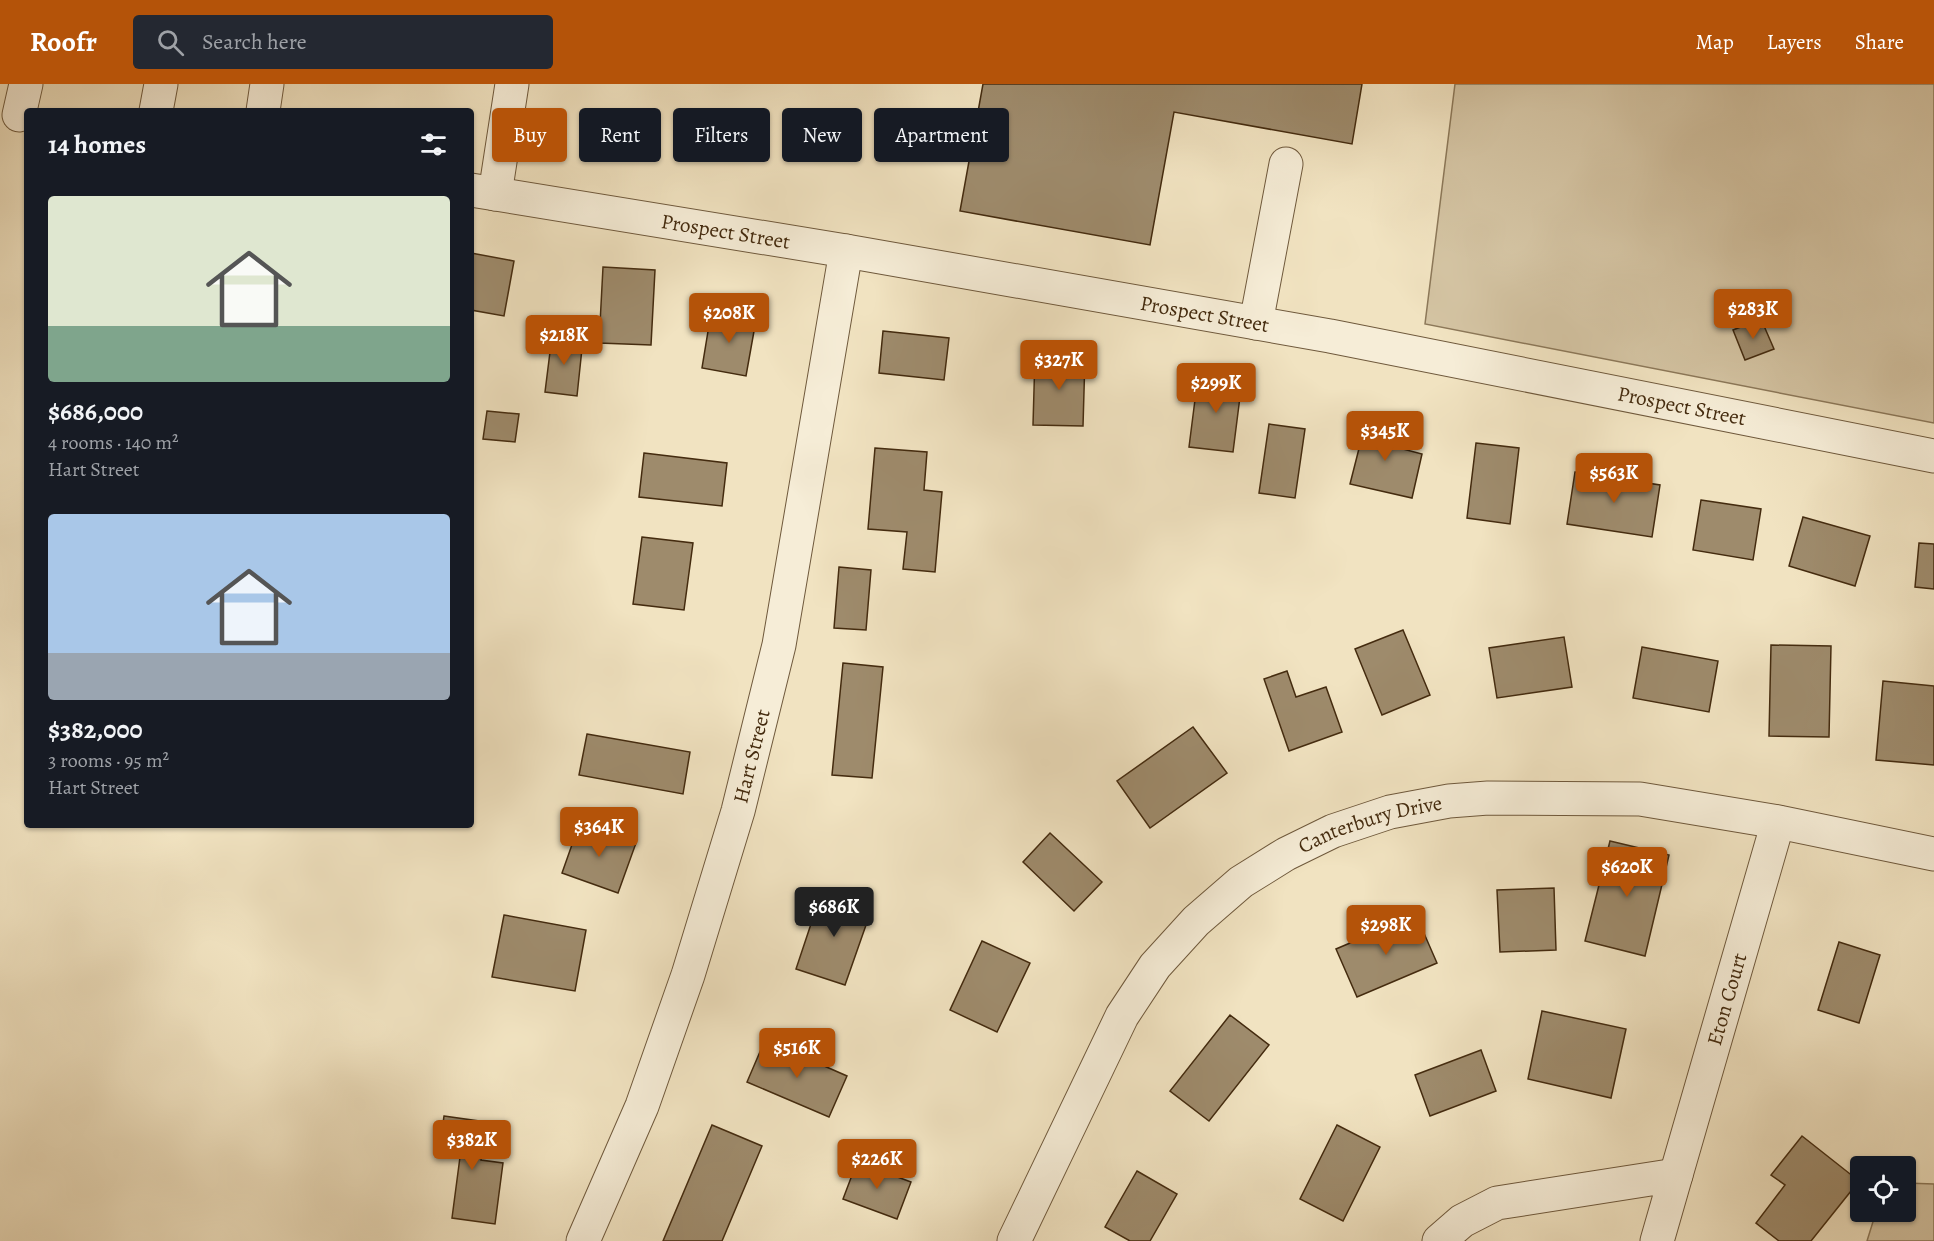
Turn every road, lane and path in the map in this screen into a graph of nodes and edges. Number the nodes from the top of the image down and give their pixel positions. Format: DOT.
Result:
graph roads {
  1 [pos="161,84"];
  2 [pos="267,84"];
  3 [pos="512,84"];
  4 [pos="157,108"];
  5 [pos="263,108"];
  6 [pos="1286,164"];
  7 [pos="483,192"];
  8 [pos="846,250"];
  9 [pos="1256,323"];
  10 [pos="1934,456"];
  11 [pos="1778,822"];
  12 [pos="1934,854"];
  13 [pos="1676,1175"];
  14 [pos="583,1241"];
  15 [pos="1014,1241"];
  16 [pos="1439,1241"];
  17 [pos="1656,1241"];
  1 -- 4 [label="street"];
  2 -- 5 [label="street"];
  3 -- 7 [label="street"];
  6 -- 9 [label="street"];
  7 -- 8 [label="street, Prospect Street"];
  8 -- 9 [label="street, Prospect Street"];
  8 -- 14 [label="street, Hart Street"];
  9 -- 10 [label="street, Prospect Street"];
  11 -- 12 [label="street, Canterbury Drive"];
  11 -- 13 [label="street, Eton Court"];
  11 -- 15 [label="street, Canterbury Drive"];
  13 -- 16 [label="street"];
  13 -- 17 [label="street, Eton Court"];
}
